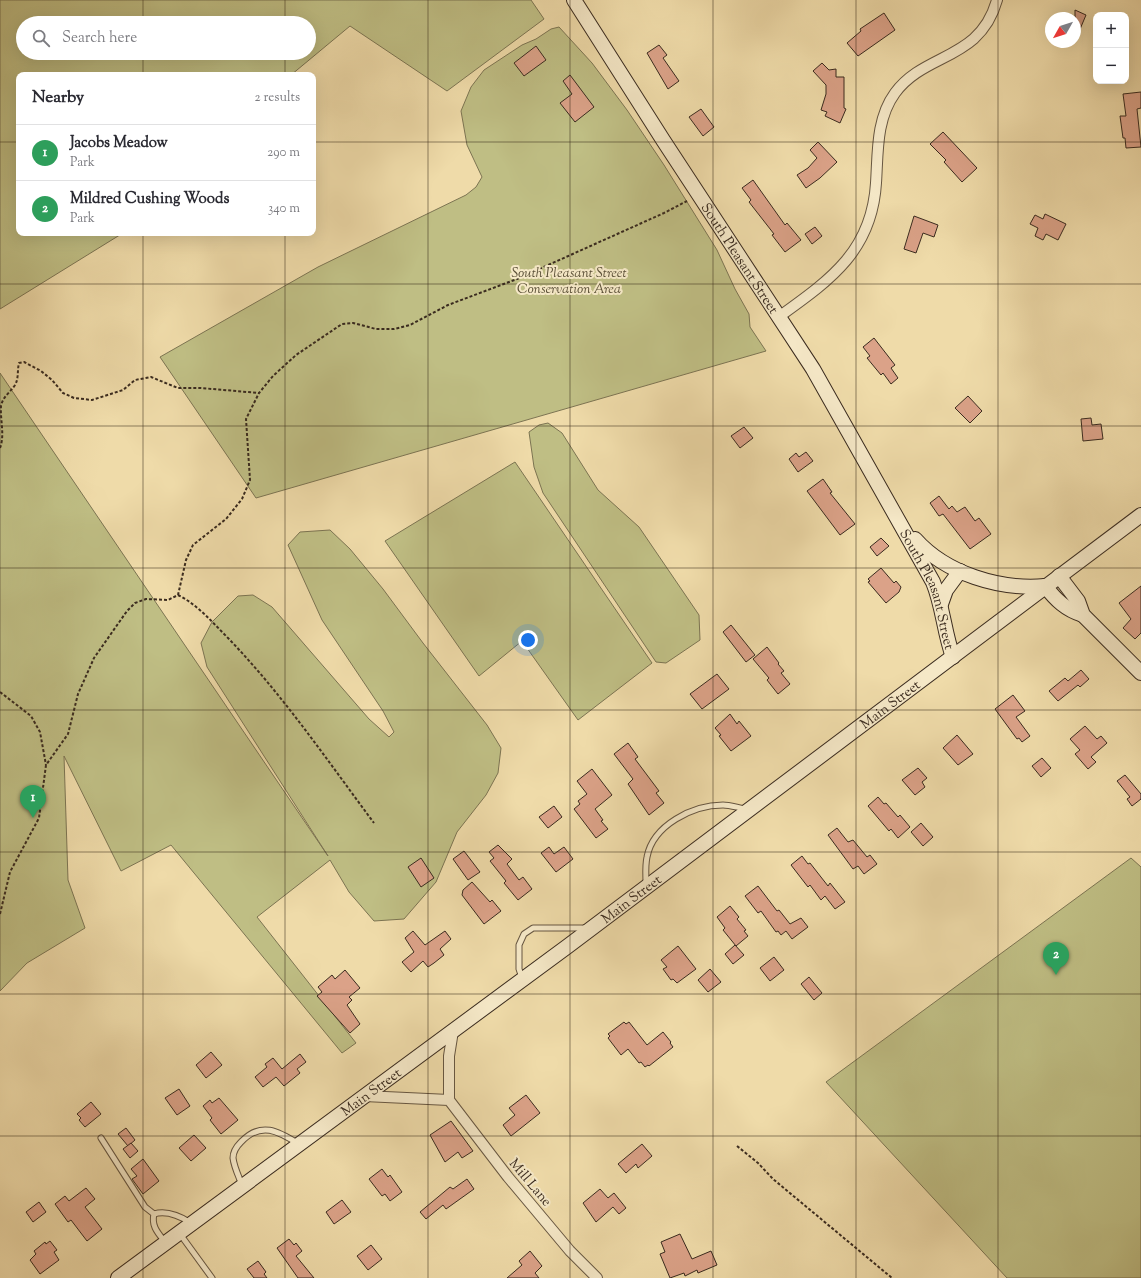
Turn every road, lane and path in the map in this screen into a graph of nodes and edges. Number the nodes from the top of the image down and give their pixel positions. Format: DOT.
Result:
graph roads {
  1 [pos="574,0"];
  2 [pos="997,0"];
  3 [pos="699,195"];
  4 [pos="780,316"];
  5 [pos="259,393"];
  6 [pos="0,448"];
  7 [pos="1141,515"];
  8 [pos="900,521"];
  9 [pos="960,571"];
  10 [pos="1060,576"];
  11 [pos="1045,586"];
  12 [pos="178,594"];
  13 [pos="941,604"];
  14 [pos="1083,615"];
  15 [pos="953,657"];
  16 [pos="1141,673"];
  17 [pos="0,692"];
  18 [pos="46,765"];
  19 [pos="750,810"];
  20 [pos="374,823"];
  21 [pos="647,887"];
  22 [pos="0,914"];
  23 [pos="592,928"];
  24 [pos="522,979"];
  25 [pos="453,1031"];
  26 [pos="364,1096"];
  27 [pos="449,1100"];
  28 [pos="101,1138"];
  29 [pos="300,1144"];
  30 [pos="737,1146"];
  31 [pos="243,1186"];
  32 [pos="154,1214"];
  33 [pos="192,1223"];
  34 [pos="179,1233"];
  35 [pos="166,1243"];
  36 [pos="118,1278"];
  37 [pos="212,1278"];
  38 [pos="597,1278"];
  39 [pos="892,1278"];
  1 -- 3 [label="main road, South Pleasant Street"];
  2 -- 4 [label="street"];
  3 -- 4 [label="main road, South Pleasant Street"];
  3 -- 5 [label="path"];
  4 -- 8 [label="main road, South Pleasant Street"];
  5 -- 6 [label="path"];
  5 -- 12 [label="path"];
  7 -- 10 [label="main road, Main Street"];
  8 -- 9 [label="main road, South Pleasant Street"];
  8 -- 13 [label="main road, South Pleasant Street"];
  9 -- 11 [label="main road, South Pleasant Street"];
  9 -- 13 [label="main road"];
  10 -- 11 [label="main road, Main Street"];
  10 -- 14 [label="main road"];
  11 -- 14 [label="main road"];
  11 -- 15 [label="main road, Main Street"];
  12 -- 18 [label="path"];
  12 -- 20 [label="path"];
  13 -- 15 [label="main road, South Pleasant Street"];
  14 -- 16 [label="main road"];
  15 -- 19 [label="main road, Main Street"];
  17 -- 18 [label="path"];
  18 -- 22 [label="path"];
  19 -- 21 [label="main road, Main Street"];
  19 -- 21 [label="lane"];
  21 -- 23 [label="main road, Main Street"];
  23 -- 24 [label="main road, Main Street"];
  23 -- 24 [label="lane"];
  24 -- 25 [label="main road, Main Street"];
  25 -- 26 [label="main road, Main Street"];
  25 -- 27 [label="street"];
  26 -- 27 [label="street"];
  26 -- 29 [label="main road, Main Street"];
  27 -- 38 [label="street, Mill Lane"];
  28 -- 32 [label="lane"];
  29 -- 31 [label="main road, Main Street"];
  29 -- 31 [label="lane"];
  30 -- 39 [label="path"];
  31 -- 33 [label="main road, Main Street"];
  32 -- 33 [label="lane"];
  32 -- 35 [label="lane"];
  33 -- 34 [label="main road, Main Street"];
  34 -- 35 [label="main road, Main Street"];
  34 -- 37 [label="lane"];
  35 -- 36 [label="main road, Main Street"];
}
